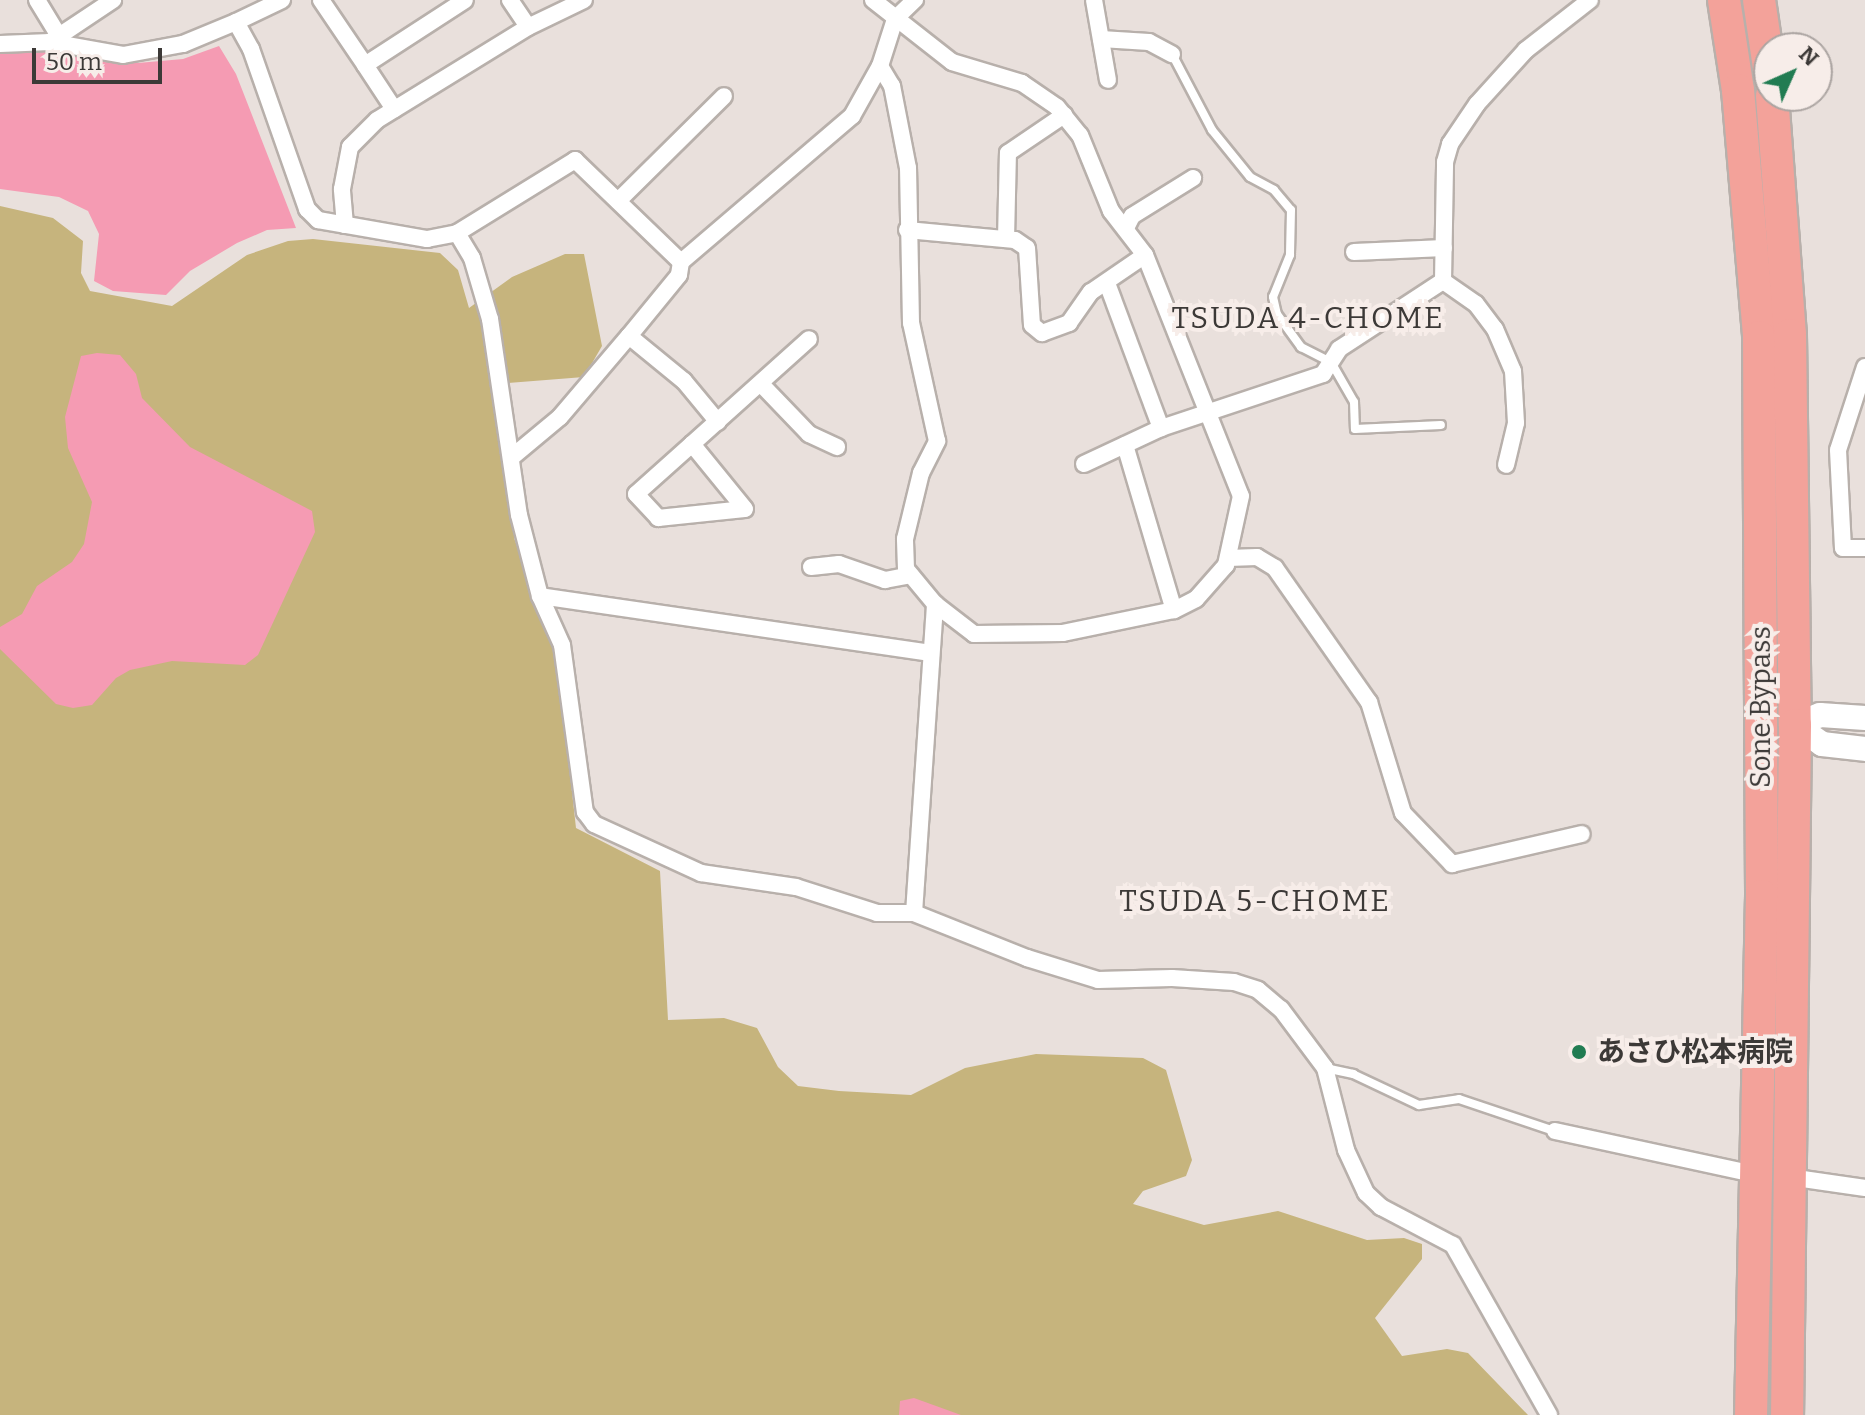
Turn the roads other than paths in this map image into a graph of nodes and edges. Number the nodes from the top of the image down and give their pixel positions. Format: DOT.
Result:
graph roads {
  1 [pos="37,0"];
  2 [pos="113,0"];
  3 [pos="282,0"];
  4 [pos="321,0"];
  5 [pos="465,0"];
  6 [pos="510,0"];
  7 [pos="584,0"];
  8 [pos="873,0"];
  9 [pos="915,0"];
  10 [pos="1094,0"];
  11 [pos="1590,0"];
  12 [pos="1724,0"];
  13 [pos="1759,0"];
  14 [pos="895,19"];
  15 [pos="236,22"];
  16 [pos="528,27"];
  17 [pos="1764,32"];
  18 [pos="54,39"];
  19 [pos="1101,39"];
  20 [pos="0,44"];
  21 [pos="1172,54"];
  22 [pos="365,65"];
  23 [pos="880,66"];
  24 [pos="1108,80"];
  25 [pos="724,96"];
  26 [pos="394,109"];
  27 [pos="1773,112"];
  28 [pos="1064,115"];
  29 [pos="1193,178"];
  30 [pos="618,201"];
  31 [pos="345,225"];
  32 [pos="1127,226"];
  33 [pos="907,230"];
  34 [pos="457,233"];
  35 [pos="1006,239"];
  36 [pos="1444,248"];
  37 [pos="1354,252"];
  38 [pos="1145,255"];
  39 [pos="681,262"];
  40 [pos="1443,281"];
  41 [pos="1107,283"];
  42 [pos="629,336"];
  43 [pos="809,339"];
  44 [pos="1331,362"];
  45 [pos="1865,367"];
  46 [pos="762,385"];
  47 [pos="1212,413"];
  48 [pos="718,422"];
  49 [pos="1441,425"];
  50 [pos="1161,428"];
  51 [pos="692,444"];
  52 [pos="1125,445"];
  53 [pos="837,447"];
  54 [pos="512,457"];
  55 [pos="1084,464"];
  56 [pos="1506,465"];
  57 [pos="1865,548"];
  58 [pos="1228,558"];
  59 [pos="811,567"];
  60 [pos="911,575"];
  61 [pos="540,596"];
  62 [pos="935,604"];
  63 [pos="1174,610"];
  64 [pos="930,653"];
  65 [pos="1761,666"];
  66 [pos="1794,666"];
  67 [pos="1833,714"];
  68 [pos="1865,718"];
  69 [pos="1795,725"];
  70 [pos="1832,745"];
  71 [pos="1865,749"];
  72 [pos="1760,786"];
  73 [pos="1794,786"];
  74 [pos="1582,834"];
  75 [pos="914,913"];
  76 [pos="1325,1068"];
  77 [pos="1555,1131"];
  78 [pos="1754,1174"];
  79 [pos="1789,1177"];
  80 [pos="1865,1188"];
  81 [pos="1549,1415"];
  82 [pos="1751,1415"];
  83 [pos="1787,1415"];
  1 -- 18 [label="street"];
  2 -- 18 [label="street"];
  3 -- 15 [label="street"];
  4 -- 22 [label="street"];
  5 -- 22 [label="street"];
  6 -- 16 [label="street"];
  7 -- 16 [label="street"];
  8 -- 14 [label="street"];
  9 -- 14 [label="street"];
  10 -- 19 [label="street"];
  11 -- 36 [label="street"];
  12 -- 65 [label="highway, Sone Bypass"];
  13 -- 17 [label="highway"];
  14 -- 23 [label="street"];
  14 -- 28 [label="street"];
  15 -- 18 [label="street"];
  15 -- 31 [label="street"];
  16 -- 26 [label="street"];
  18 -- 20 [label="street"];
  19 -- 21 [label="street"];
  19 -- 24 [label="street"];
  21 -- 44 [label="lane"];
  22 -- 26 [label="street"];
  23 -- 33 [label="street"];
  23 -- 39 [label="street"];
  25 -- 30 [label="street"];
  26 -- 31 [label="street"];
  27 -- 66 [label="highway, Sone Bypass"];
  28 -- 32 [label="street"];
  28 -- 35 [label="street"];
  29 -- 32 [label="street"];
  30 -- 34 [label="street"];
  30 -- 39 [label="street"];
  31 -- 34 [label="street"];
  32 -- 38 [label="street"];
  33 -- 35 [label="street"];
  33 -- 60 [label="street"];
  34 -- 54 [label="street"];
  35 -- 41 [label="street"];
  36 -- 37 [label="street"];
  36 -- 40 [label="street"];
  38 -- 41 [label="street"];
  38 -- 47 [label="street"];
  39 -- 42 [label="street"];
  40 -- 44 [label="street"];
  40 -- 56 [label="street"];
  41 -- 50 [label="street"];
  42 -- 48 [label="street"];
  42 -- 54 [label="street"];
  43 -- 46 [label="street"];
  44 -- 47 [label="street"];
  44 -- 49 [label="lane"];
  45 -- 57 [label="street"];
  46 -- 48 [label="street"];
  46 -- 53 [label="street"];
  47 -- 50 [label="street"];
  47 -- 58 [label="street"];
  48 -- 51 [label="street"];
  50 -- 52 [label="street"];
  51 -- 51 [label="street"];
  52 -- 55 [label="street"];
  52 -- 63 [label="street"];
  54 -- 61 [label="street"];
  58 -- 63 [label="street"];
  58 -- 74 [label="street"];
  59 -- 60 [label="street"];
  60 -- 62 [label="street"];
  61 -- 64 [label="street"];
  61 -- 75 [label="street"];
  62 -- 63 [label="street"];
  62 -- 64 [label="street"];
  64 -- 75 [label="street"];
  65 -- 69 [label="highway"];
  65 -- 72 [label="highway, Sone Bypass"];
  66 -- 67 [label="street"];
  66 -- 69 [label="highway, Sone Bypass"];
  67 -- 68 [label="street"];
  67 -- 69 [label="street"];
  69 -- 70 [label="street"];
  69 -- 72 [label="highway"];
  69 -- 73 [label="highway, Sone Bypass"];
  70 -- 71 [label="street"];
  70 -- 73 [label="street"];
  72 -- 78 [label="highway, Sone Bypass"];
  73 -- 79 [label="highway, Sone Bypass"];
  75 -- 76 [label="street"];
  76 -- 77 [label="lane"];
  76 -- 81 [label="street"];
  77 -- 78 [label="street"];
  78 -- 82 [label="highway, Sone Bypass"];
  79 -- 80 [label="street"];
  79 -- 83 [label="highway, Sone Bypass"];
}
